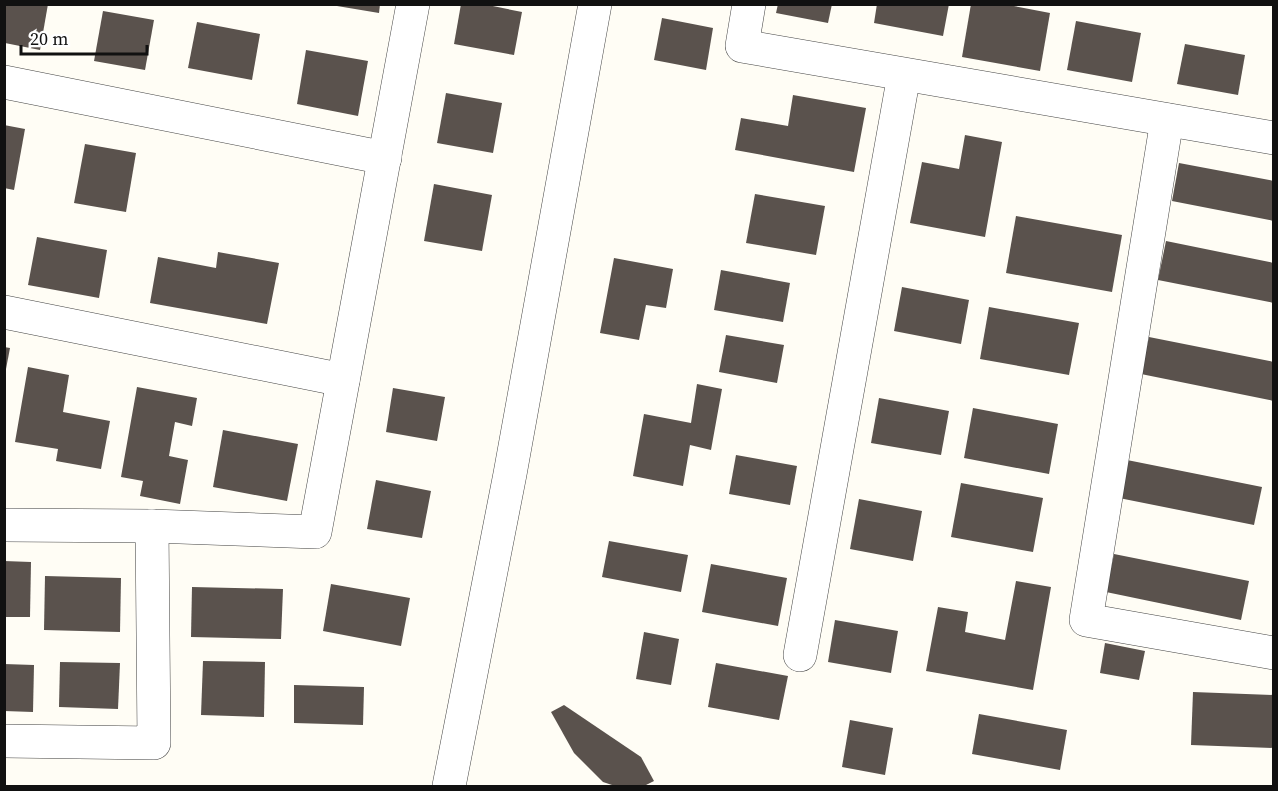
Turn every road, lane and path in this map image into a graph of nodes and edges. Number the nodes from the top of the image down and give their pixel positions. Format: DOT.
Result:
graph roads {
  1 [pos="413,4"];
  2 [pos="595,4"];
  3 [pos="749,4"];
  4 [pos="904,75"];
  5 [pos="4,82"];
  6 [pos="1167,120"];
  7 [pos="1274,138"];
  8 [pos="385,158"];
  9 [pos="4,312"];
  10 [pos="343,381"];
  11 [pos="4,525"];
  12 [pos="152,526"];
  13 [pos="1274,653"];
  14 [pos="800,655"];
  15 [pos="4,741"];
  16 [pos="449,786"];
  1 -- 8 [label="street"];
  2 -- 16 [label="street"];
  3 -- 4 [label="street"];
  4 -- 6 [label="street"];
  4 -- 14 [label="street"];
  5 -- 8 [label="street"];
  6 -- 7 [label="street"];
  6 -- 13 [label="street"];
  8 -- 10 [label="street"];
  9 -- 10 [label="street"];
  10 -- 12 [label="street"];
  11 -- 12 [label="street"];
  12 -- 15 [label="street"];
}
